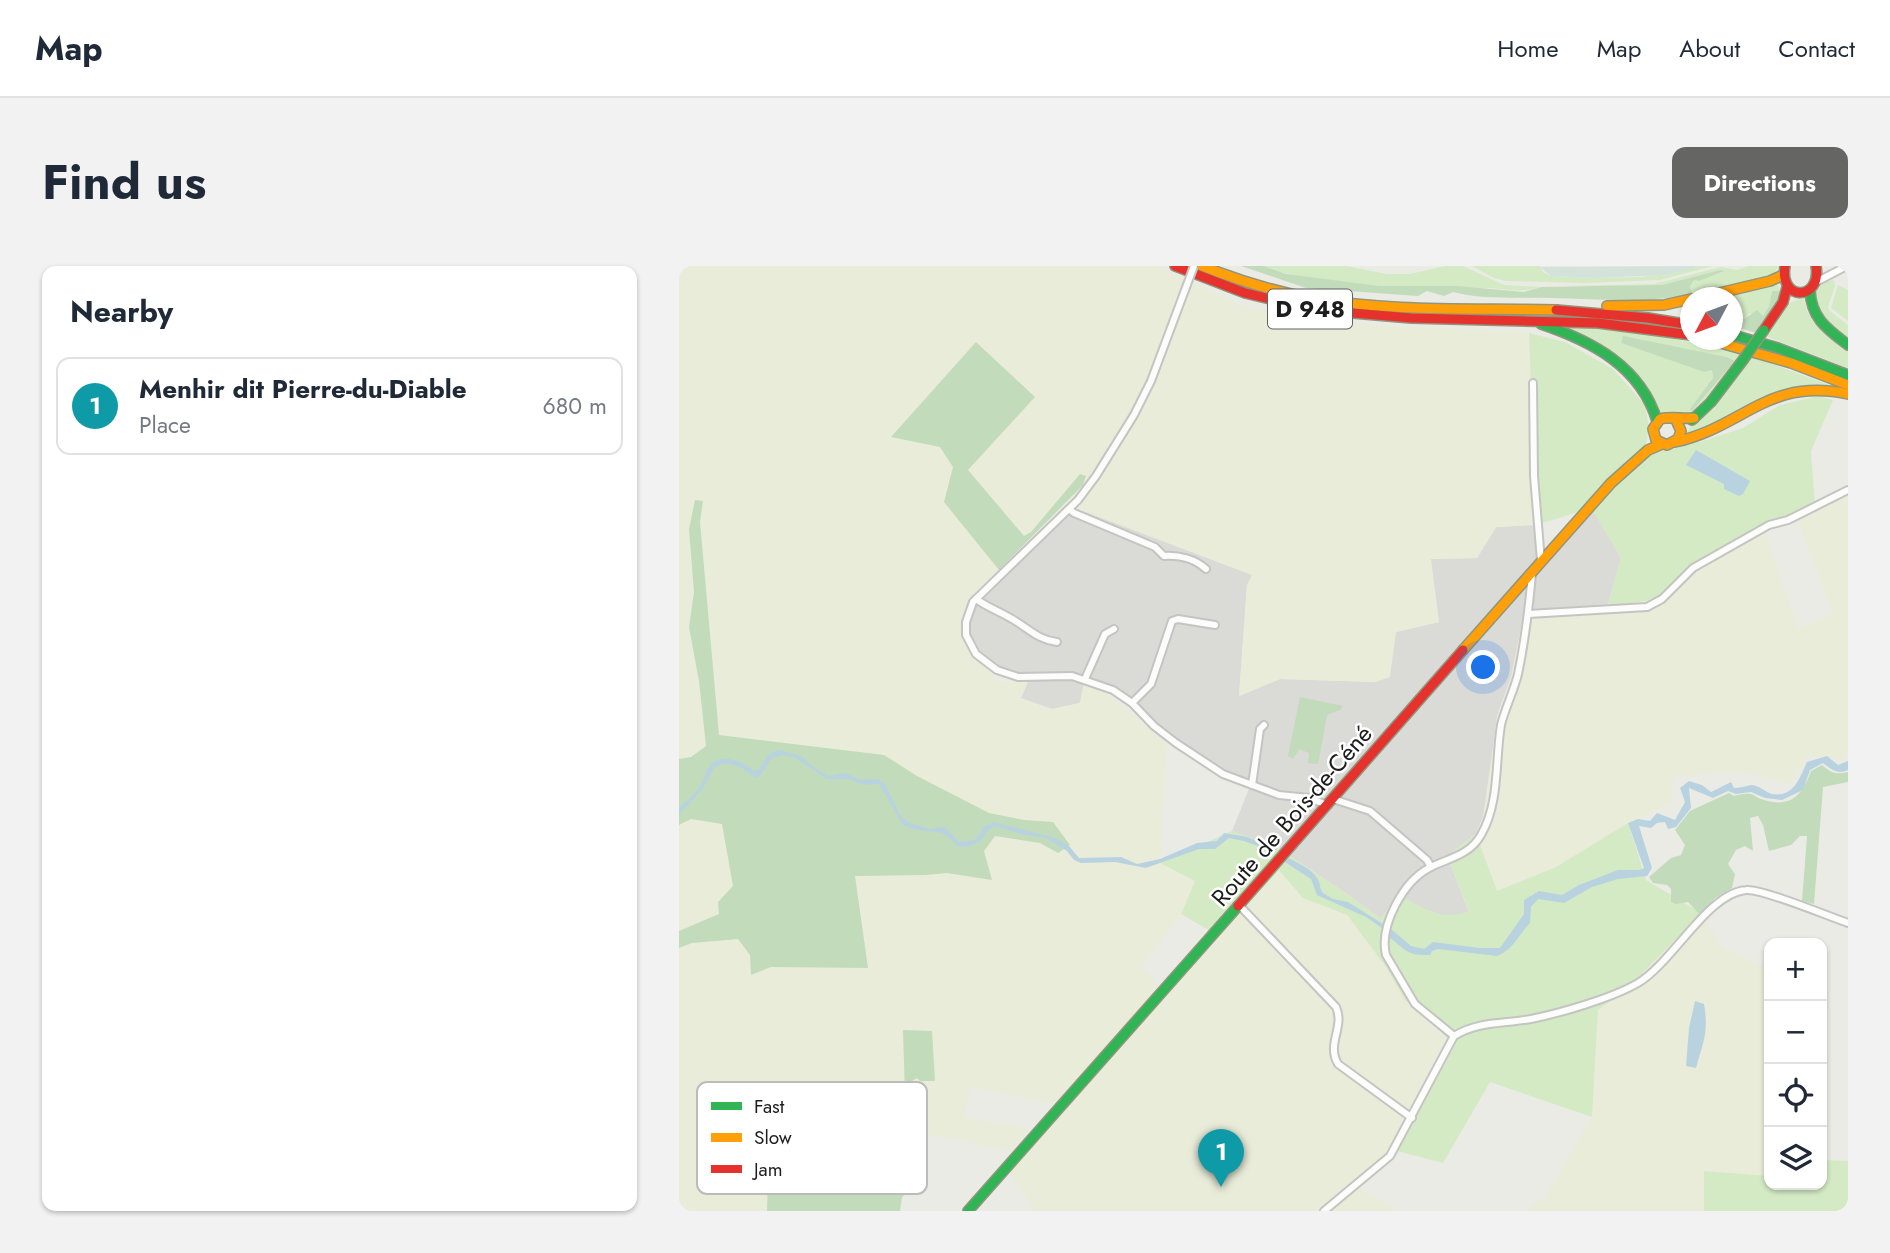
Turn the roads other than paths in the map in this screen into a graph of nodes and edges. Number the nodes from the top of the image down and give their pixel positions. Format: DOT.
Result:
graph roads {
  1 [pos="1175,266"];
  2 [pos="1194,266"];
  3 [pos="1202,266"];
  4 [pos="1847,266"];
  5 [pos="1784,271"];
  6 [pos="1817,273"];
  7 [pos="1743,287"];
  8 [pos="1787,287"];
  9 [pos="1810,290"];
  10 [pos="1797,293"];
  11 [pos="1680,301"];
  12 [pos="1783,302"];
  13 [pos="1539,309"];
  14 [pos="1524,319"];
  15 [pos="1680,323"];
  16 [pos="1680,333"];
  17 [pos="1743,338"];
  18 [pos="1848,345"];
  19 [pos="1743,349"];
  20 [pos="1848,374"];
  21 [pos="1533,383"];
  22 [pos="1848,385"];
  23 [pos="1848,394"];
  24 [pos="1694,418"];
  25 [pos="1675,420"];
  26 [pos="1657,421"];
  27 [pos="1681,431"];
  28 [pos="1654,437"];
  29 [pos="1675,442"];
  30 [pos="1663,444"];
  31 [pos="1648,450"];
  32 [pos="1848,490"];
  33 [pos="1069,509"];
  34 [pos="1542,563"];
  35 [pos="1206,569"];
  36 [pos="1532,573"];
  37 [pos="976,599"];
  38 [pos="1528,614"];
  39 [pos="1215,625"];
  40 [pos="1114,629"];
  41 [pos="1057,642"];
  42 [pos="1085,680"];
  43 [pos="1132,703"];
  44 [pos="1264,725"];
  45 [pos="1252,785"];
  46 [pos="1330,802"];
  47 [pos="1431,867"];
  48 [pos="1239,905"];
  49 [pos="1848,923"];
  50 [pos="1454,1036"];
  51 [pos="1412,1118"];
  52 [pos="968,1211"];
  53 [pos="1324,1211"];
  1 -- 14 [label="main road, D 948"];
  2 -- 33 [label="street, bridge"];
  3 -- 13 [label="main road, D 948"];
  4 -- 6 [label="street"];
  5 -- 7 [label="main road"];
  5 -- 8 [label="main road"];
  6 -- 9 [label="main road"];
  8 -- 10 [label="main road"];
  8 -- 12 [label="main road"];
  9 -- 10 [label="main road"];
  9 -- 18 [label="main road"];
  10 -- 12 [label="main road"];
  11 -- 13 [label="main road"];
  12 -- 24 [label="main road, bridge"];
  13 -- 15 [label="main road, D 948"];
  14 -- 16 [label="main road, D 948"];
  14 -- 26 [label="main road"];
  17 -- 20 [label="main road"];
  19 -- 22 [label="main road"];
  21 -- 34 [label="street"];
  23 -- 29 [label="main road"];
  24 -- 25 [label="main road"];
  24 -- 27 [label="main road"];
  25 -- 26 [label="main road"];
  25 -- 27 [label="main road"];
  26 -- 28 [label="main road"];
  27 -- 29 [label="main road"];
  28 -- 30 [label="main road"];
  28 -- 31 [label="main road"];
  29 -- 30 [label="main road"];
  30 -- 31 [label="main road"];
  31 -- 34 [label="main road, Route de Bois-de-Céné"];
  32 -- 38 [label="street"];
  33 -- 35 [label="street"];
  33 -- 37 [label="street"];
  34 -- 36 [label="main road, Route de Bois-de-Céné"];
  36 -- 38 [label="street"];
  36 -- 46 [label="main road, Route de Bois-de-Céné"];
  37 -- 41 [label="street"];
  37 -- 42 [label="street"];
  38 -- 47 [label="street"];
  39 -- 43 [label="street"];
  40 -- 42 [label="street"];
  42 -- 43 [label="street"];
  43 -- 45 [label="street"];
  44 -- 45 [label="street"];
  45 -- 46 [label="street"];
  46 -- 47 [label="street"];
  46 -- 48 [label="main road, Route de Bois-de-Céné"];
  47 -- 50 [label="street"];
  48 -- 51 [label="street"];
  48 -- 52 [label="main road, Route de Bois-de-Céné"];
  49 -- 50 [label="street"];
  50 -- 51 [label="street"];
  51 -- 53 [label="street"];
}
